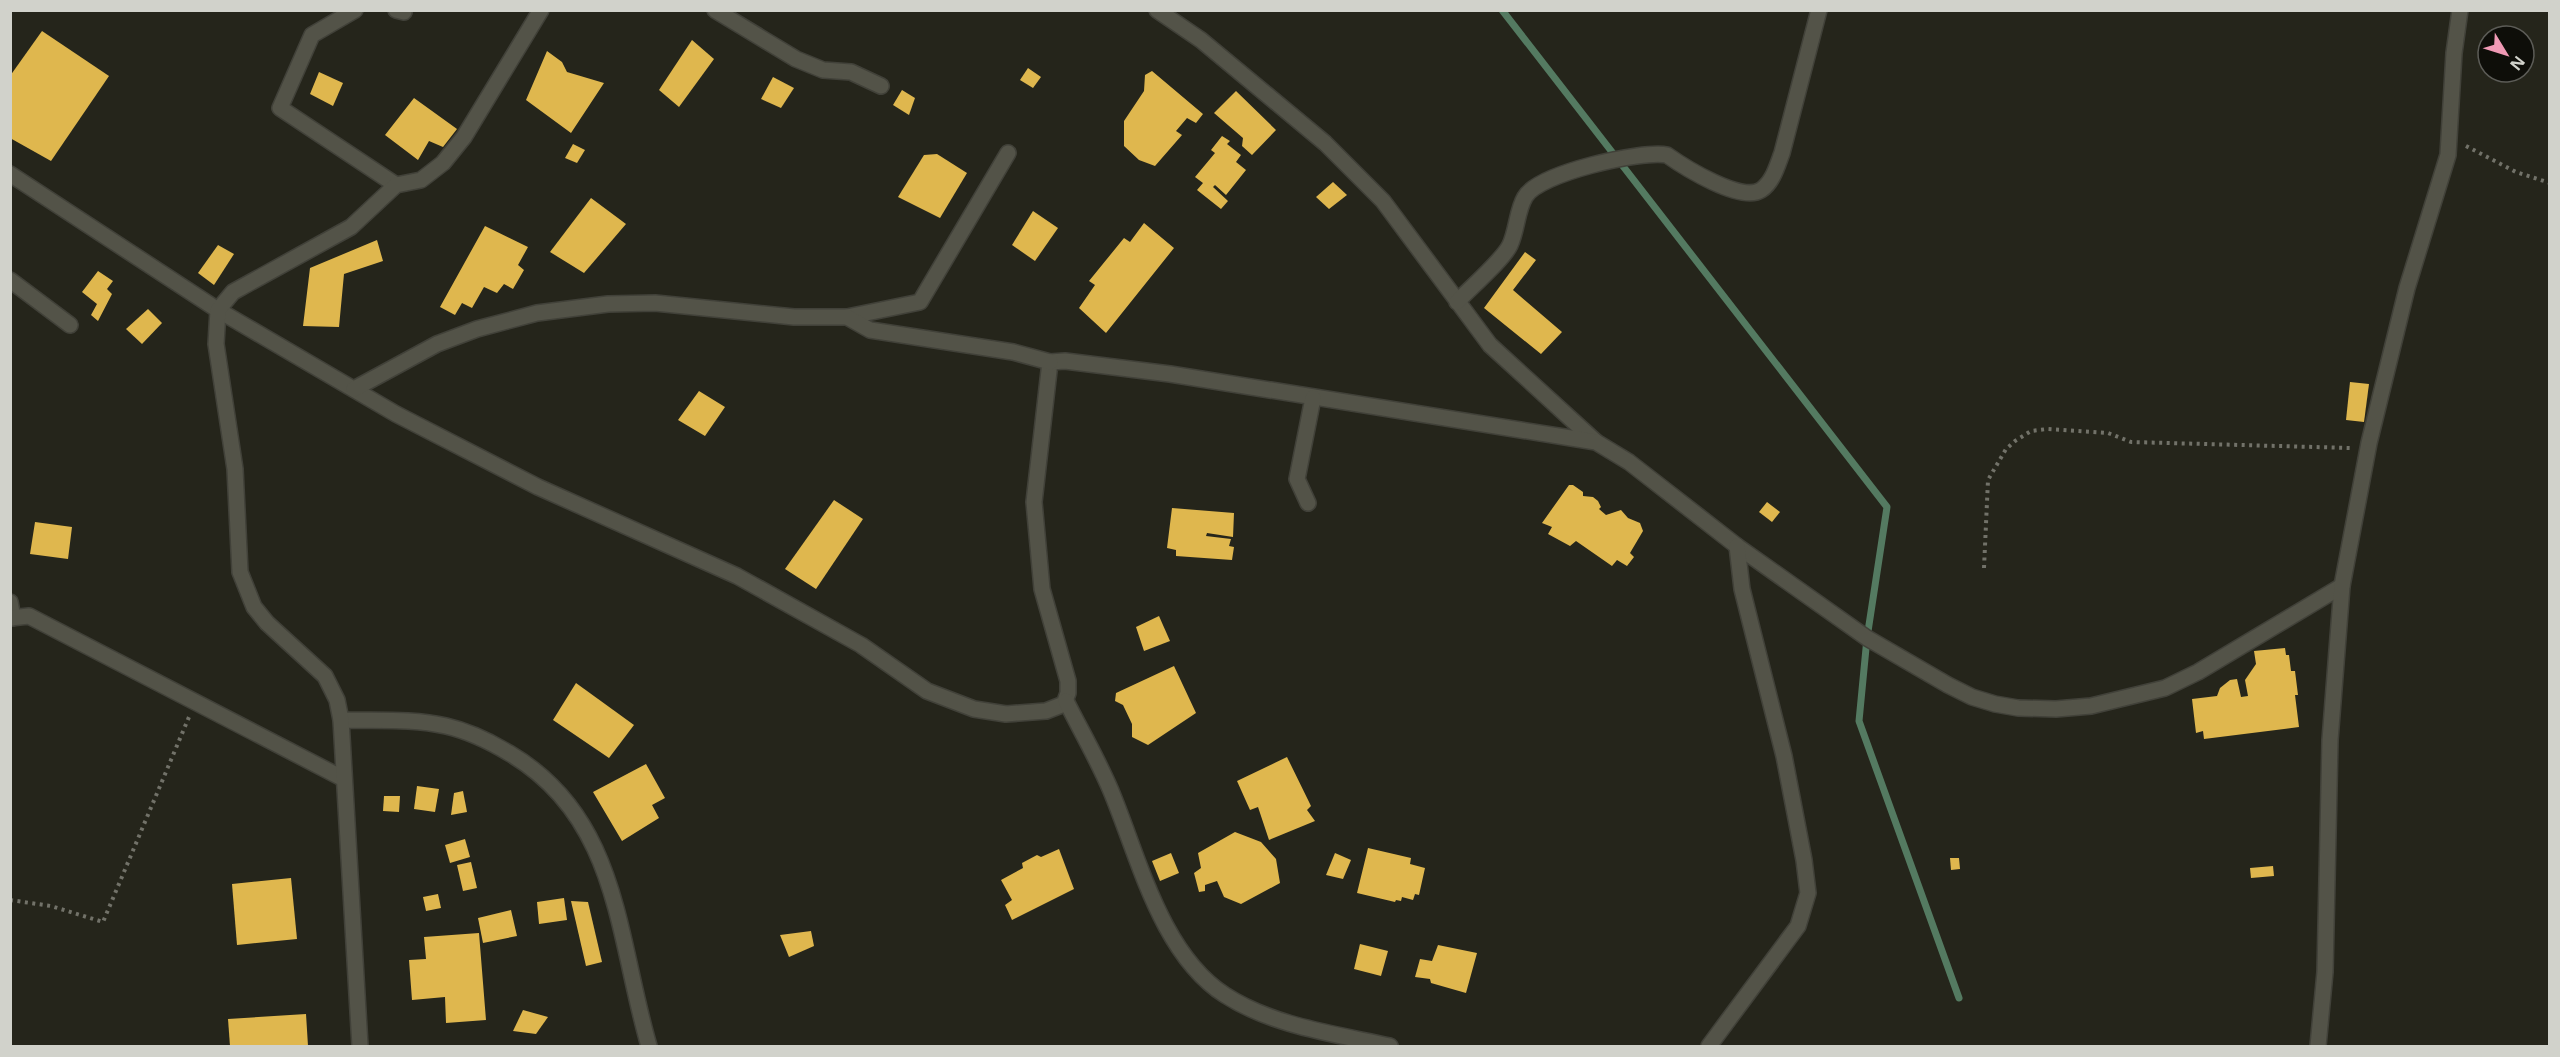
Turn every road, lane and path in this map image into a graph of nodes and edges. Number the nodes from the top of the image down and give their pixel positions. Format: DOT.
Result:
graph roads {
  1 [pos="355,10"];
  2 [pos="541,10"];
  3 [pos="715,10"];
  4 [pos="1157,10"];
  5 [pos="1819,10"];
  6 [pos="2460,10"];
  7 [pos="881,86"];
  8 [pos="2449,139"];
  9 [pos="1008,153"];
  10 [pos="10,174"];
  11 [pos="2550,183"];
  12 [pos="396,185"];
  13 [pos="10,280"];
  14 [pos="1457,302"];
  15 [pos="219,310"];
  16 [pos="847,317"];
  17 [pos="70,325"];
  18 [pos="1050,362"];
  19 [pos="354,389"];
  20 [pos="1313,398"];
  21 [pos="1596,442"];
  22 [pos="2369,443"];
  23 [pos="1308,503"];
  24 [pos="1737,546"];
  25 [pos="1984,568"];
  26 [pos="2342,586"];
  27 [pos="10,602"];
  28 [pos="12,618"];
  29 [pos="1066,701"];
  30 [pos="196,702"];
  31 [pos="341,720"];
  32 [pos="344,779"];
  33 [pos="10,900"];
  34 [pos="360,1047"];
  35 [pos="649,1047"];
  36 [pos="1390,1047"];
  37 [pos="1709,1047"];
  38 [pos="2318,1047"];
  1 -- 12 [label="street"];
  2 -- 12 [label="street"];
  3 -- 7 [label="street"];
  4 -- 14 [label="street"];
  5 -- 14 [label="street"];
  6 -- 8 [label="street"];
  8 -- 11 [label="path"];
  8 -- 22 [label="street"];
  9 -- 16 [label="street"];
  10 -- 15 [label="street"];
  12 -- 15 [label="street"];
  13 -- 17 [label="street"];
  14 -- 21 [label="street"];
  15 -- 19 [label="street"];
  15 -- 31 [label="street"];
  16 -- 18 [label="street"];
  16 -- 19 [label="street"];
  18 -- 20 [label="street"];
  18 -- 29 [label="street"];
  19 -- 29 [label="street"];
  20 -- 21 [label="street"];
  20 -- 23 [label="street"];
  21 -- 24 [label="street"];
  22 -- 25 [label="path"];
  22 -- 26 [label="street"];
  24 -- 26 [label="street"];
  24 -- 37 [label="street"];
  26 -- 38 [label="street"];
  27 -- 28 [label="street"];
  28 -- 30 [label="street"];
  29 -- 36 [label="street"];
  30 -- 32 [label="street"];
  30 -- 33 [label="path"];
  31 -- 32 [label="street"];
  31 -- 35 [label="street"];
  32 -- 34 [label="street"];
}
